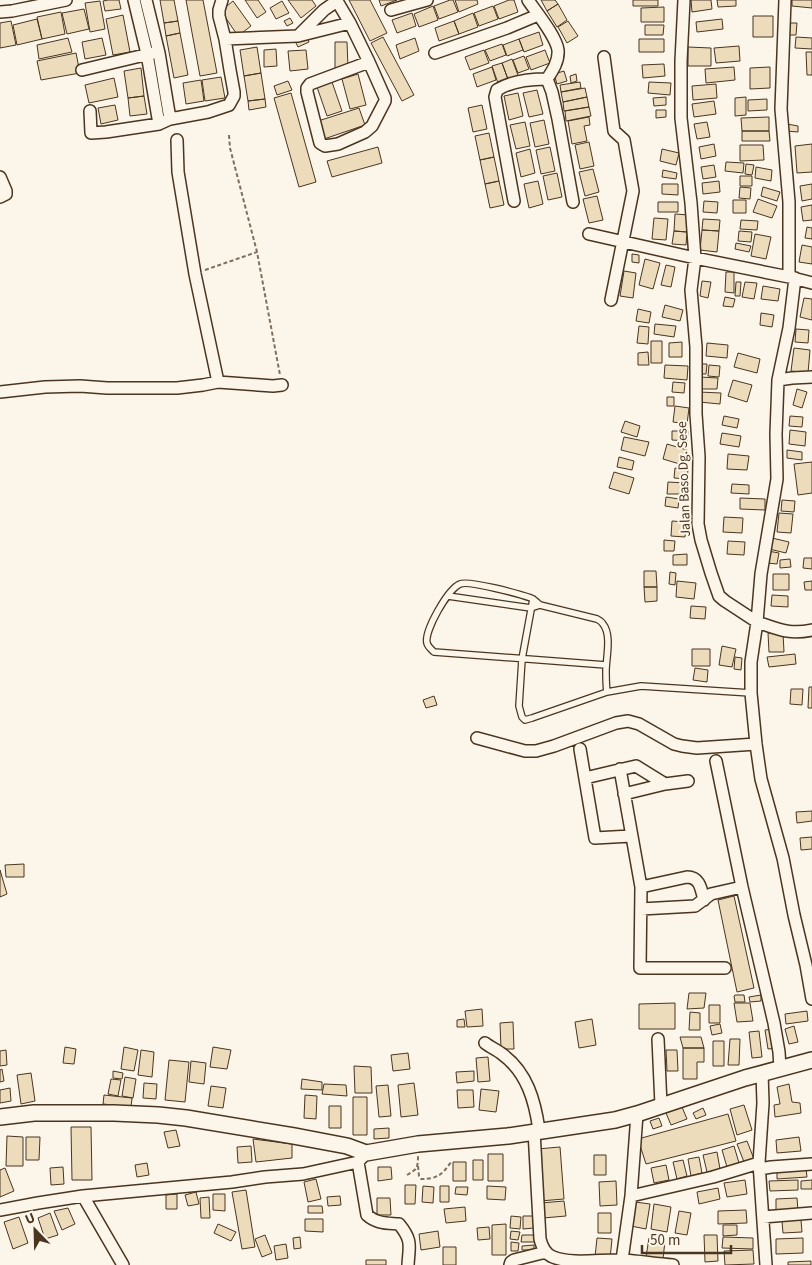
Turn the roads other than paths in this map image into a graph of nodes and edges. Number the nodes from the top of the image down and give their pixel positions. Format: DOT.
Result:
graph roads {
  1 [pos="66,0"];
  2 [pos="134,0"];
  3 [pos="146,0"];
  4 [pos="222,0"];
  5 [pos="316,0"];
  6 [pos="426,0"];
  7 [pos="528,0"];
  8 [pos="684,0"];
  9 [pos="785,0"];
  10 [pos="338,1"];
  11 [pos="324,10"];
  12 [pos="391,10"];
  13 [pos="0,12"];
  14 [pos="538,15"];
  15 [pos="350,23"];
  16 [pos="298,36"];
  17 [pos="225,39"];
  18 [pos="159,52"];
  19 [pos="435,53"];
  20 [pos="147,54"];
  21 [pos="604,57"];
  22 [pos="369,62"];
  23 [pos="82,70"];
  24 [pos="547,78"];
  25 [pos="90,111"];
  26 [pos="170,119"];
  27 [pos="159,124"];
  28 [pos="177,140"];
  29 [pos="0,176"];
  30 [pos="0,197"];
  31 [pos="514,200"];
  32 [pos="573,202"];
  33 [pos="590,234"];
  34 [pos="623,242"];
  35 [pos="695,258"];
  36 [pos="792,278"];
  37 [pos="812,283"];
  38 [pos="611,300"];
  39 [pos="812,377"];
  40 [pos="778,380"];
  41 [pos="218,382"];
  42 [pos="282,385"];
  43 [pos="0,392"];
  44 [pos="448,596"];
  45 [pos="533,599"];
  46 [pos="540,605"];
  47 [pos="531,608"];
  48 [pos="757,622"];
  49 [pos="812,630"];
  50 [pos="522,659"];
  51 [pos="606,665"];
  52 [pos="606,692"];
  53 [pos="751,692"];
  54 [pos="478,738"];
  55 [pos="756,744"];
  56 [pos="580,748"];
  57 [pos="716,761"];
  58 [pos="620,769"];
  59 [pos="585,778"];
  60 [pos="688,781"];
  61 [pos="665,784"];
  62 [pos="624,794"];
  63 [pos="631,836"];
  64 [pos="640,886"];
  65 [pos="742,888"];
  66 [pos="704,900"];
  67 [pos="641,909"];
  68 [pos="725,968"];
  69 [pos="812,999"];
  70 [pos="658,1040"];
  71 [pos="485,1043"];
  72 [pos="812,1060"];
  73 [pos="780,1068"];
  74 [pos="762,1072"];
  75 [pos="661,1105"];
  76 [pos="637,1114"];
  77 [pos="0,1117"];
  78 [pos="537,1131"];
  79 [pos="362,1158"];
  80 [pos="812,1164"];
  81 [pos="759,1166"];
  82 [pos="83,1196"];
  83 [pos="631,1196"];
  84 [pos="0,1210"];
  85 [pos="812,1214"];
  86 [pos="763,1217"];
  87 [pos="546,1252"];
  88 [pos="622,1260"];
  89 [pos="593,1263"];
  90 [pos="123,1265"];
  91 [pos="408,1265"];
  92 [pos="510,1265"];
  93 [pos="673,1265"];
  94 [pos="766,1265"];
  1 -- 13 [label="street"];
  2 -- 20 [label="street"];
  3 -- 18 [label="street"];
  4 -- 17 [label="street"];
  5 -- 11 [label="street"];
  6 -- 12 [label="street"];
  7 -- 14 [label="street"];
  8 -- 35 [label="street, Jalan Baso Dg. Sese"];
  9 -- 36 [label="street"];
  10 -- 11 [label="street"];
  10 -- 15 [label="street"];
  11 -- 16 [label="street"];
  14 -- 19 [label="street"];
  14 -- 24 [label="street"];
  15 -- 16 [label="street"];
  15 -- 22 [label="street"];
  16 -- 17 [label="street"];
  17 -- 26 [label="street"];
  18 -- 20 [label="street"];
  18 -- 26 [label="street"];
  20 -- 23 [label="street"];
  20 -- 27 [label="street"];
  21 -- 34 [label="street"];
  22 -- 22 [label="street"];
  24 -- 31 [label="street"];
  24 -- 32 [label="street"];
  25 -- 27 [label="street"];
  26 -- 27 [label="street"];
  28 -- 41 [label="street"];
  29 -- 30 [label="street"];
  33 -- 34 [label="street"];
  34 -- 35 [label="street"];
  34 -- 38 [label="street"];
  35 -- 36 [label="street"];
  35 -- 48 [label="street, Jalan Baso Dg. Sese"];
  36 -- 37 [label="street"];
  36 -- 40 [label="street"];
  39 -- 40 [label="street"];
  40 -- 48 [label="street"];
  41 -- 42 [label="street"];
  41 -- 43 [label="street"];
  44 -- 45 [label="lane"];
  44 -- 47 [label="lane"];
  44 -- 50 [label="lane"];
  45 -- 46 [label="lane"];
  45 -- 47 [label="lane"];
  46 -- 47 [label="lane"];
  46 -- 51 [label="lane"];
  47 -- 50 [label="lane"];
  48 -- 49 [label="street, Jalan Baso Dg. Sese"];
  48 -- 53 [label="street"];
  50 -- 51 [label="lane"];
  50 -- 52 [label="lane"];
  51 -- 52 [label="lane"];
  52 -- 53 [label="lane"];
  53 -- 55 [label="street"];
  54 -- 55 [label="street"];
  55 -- 69 [label="street"];
  56 -- 59 [label="street"];
  57 -- 65 [label="street"];
  58 -- 59 [label="street"];
  58 -- 61 [label="street"];
  58 -- 62 [label="street"];
  59 -- 63 [label="street"];
  60 -- 61 [label="street"];
  61 -- 62 [label="street"];
  62 -- 63 [label="street"];
  63 -- 64 [label="street"];
  64 -- 66 [label="street"];
  64 -- 67 [label="street"];
  65 -- 66 [label="street"];
  65 -- 73 [label="street"];
  66 -- 67 [label="street"];
  67 -- 68 [label="street"];
  70 -- 75 [label="street"];
  71 -- 78 [label="street"];
  72 -- 73 [label="street"];
  73 -- 74 [label="street"];
  74 -- 75 [label="street"];
  74 -- 81 [label="street"];
  75 -- 76 [label="street"];
  76 -- 78 [label="street"];
  76 -- 83 [label="street"];
  77 -- 79 [label="street"];
  78 -- 79 [label="street"];
  78 -- 87 [label="street"];
  79 -- 82 [label="street"];
  79 -- 91 [label="street"];
  80 -- 81 [label="street"];
  81 -- 83 [label="street"];
  81 -- 86 [label="street"];
  82 -- 84 [label="street"];
  82 -- 90 [label="street"];
  83 -- 88 [label="street"];
  85 -- 86 [label="street"];
  86 -- 94 [label="street"];
  87 -- 89 [label="street"];
  87 -- 92 [label="street"];
  88 -- 89 [label="street"];
  88 -- 93 [label="street"];
}
